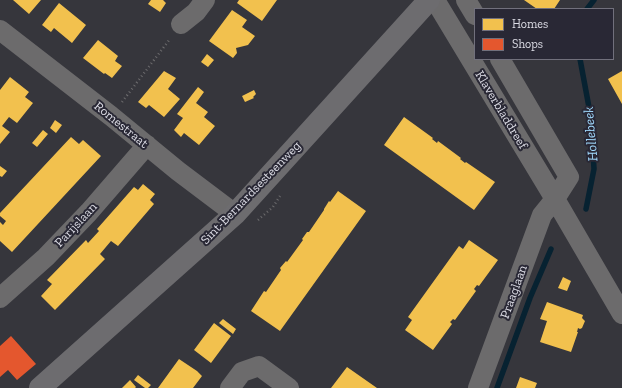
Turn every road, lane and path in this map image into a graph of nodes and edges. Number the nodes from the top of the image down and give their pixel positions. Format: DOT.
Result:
graph roads {
  1 [pos="205,0"];
  2 [pos="429,0"];
  3 [pos="435,0"];
  4 [pos="466,0"];
  5 [pos="474,13"];
  6 [pos="181,24"];
  7 [pos="3,37"];
  8 [pos="501,60"];
  9 [pos="112,116"];
  10 [pos="146,145"];
  11 [pos="555,199"];
  12 [pos="235,214"];
  13 [pos="0,298"];
  14 [pos="622,314"];
  15 [pos="40,388"];
  16 [pos="230,388"];
  17 [pos="289,388"];
  18 [pos="478,388"];
  1 -- 6 [label="street"];
  2 -- 12 [label="main road, Sint-Bernardsesteenweg"];
  3 -- 11 [label="street, Klaverbladdreef"];
  4 -- 5 [label="street"];
  6 -- 9 [label="path"];
  7 -- 9 [label="street, Romestraat"];
  8 -- 11 [label="street, Klaverbladdreef"];
  9 -- 10 [label="street, Romestraat"];
  10 -- 12 [label="street, Romestraat"];
  10 -- 13 [label="street, Parijslaan"];
  11 -- 14 [label="street, Klaverbladdreef"];
  11 -- 18 [label="street, Praaglaan"];
  12 -- 15 [label="main road, Sint-Bernardsesteenweg"];
  16 -- 17 [label="street"];
}
